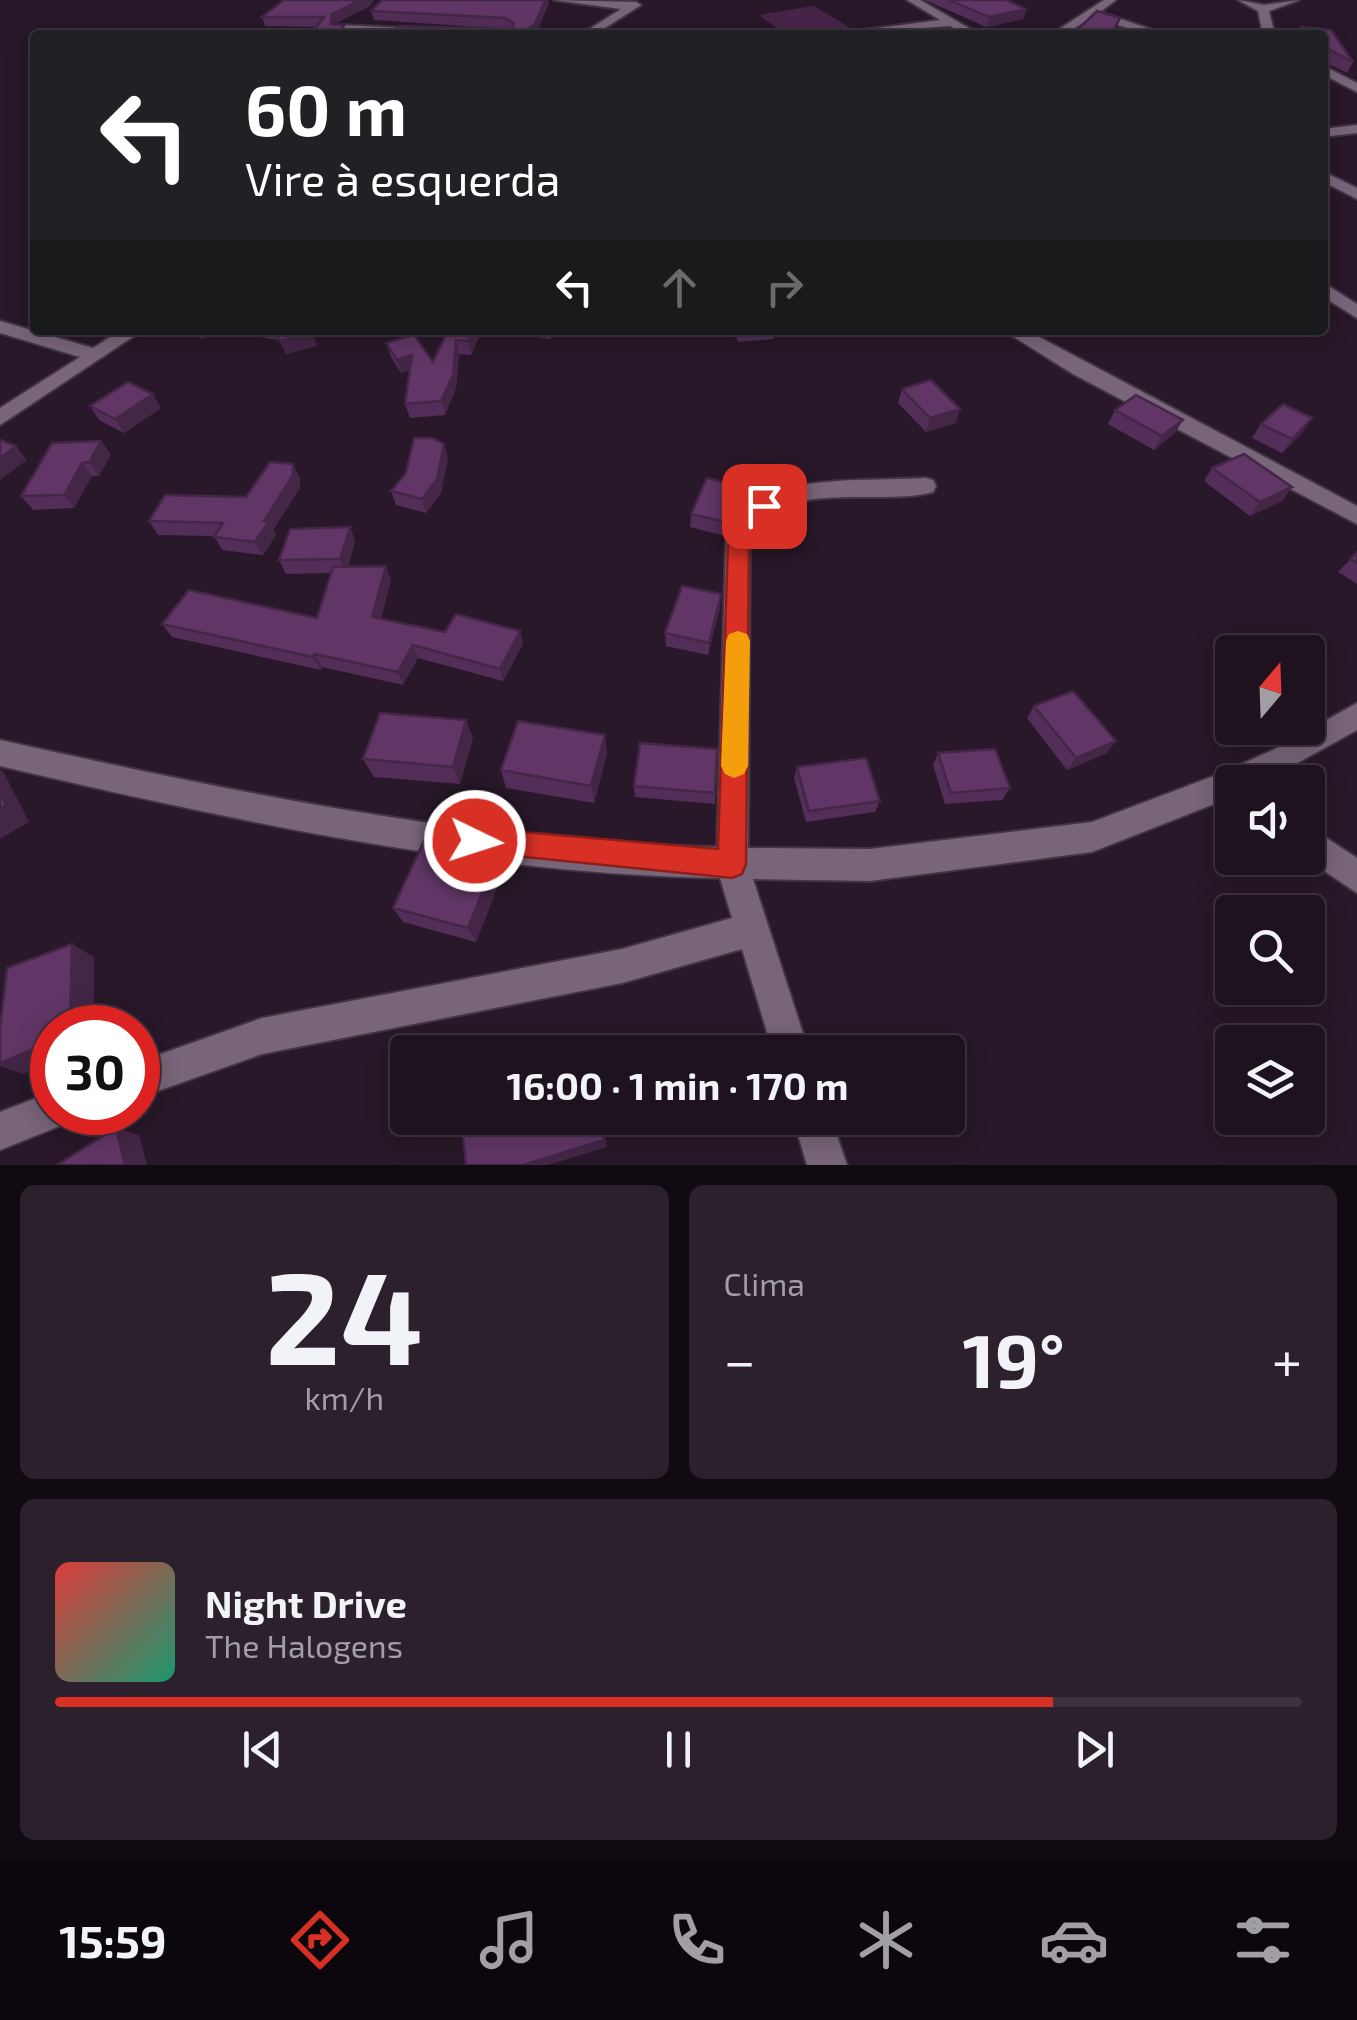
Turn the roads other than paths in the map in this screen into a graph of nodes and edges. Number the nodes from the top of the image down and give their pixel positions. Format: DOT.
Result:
graph roads {
  1 [pos="559,0"];
  2 [pos="912,0"];
  3 [pos="1112,0"];
  4 [pos="1243,0"];
  5 [pos="1294,0"];
  6 [pos="638,3"];
  7 [pos="1263,9"];
  8 [pos="1092,13"];
  9 [pos="369,14"];
  10 [pos="956,22"];
  11 [pos="342,28"];
  12 [pos="338,30"];
  13 [pos="356,30"];
  14 [pos="594,30"];
  15 [pos="879,30"];
  16 [pos="968,30"];
  17 [pos="1064,30"];
  18 [pos="1146,30"];
  19 [pos="1269,30"];
  20 [pos="1328,72"];
  21 [pos="1357,88"];
  22 [pos="1328,129"];
  23 [pos="1357,129"];
  24 [pos="1328,178"];
  25 [pos="1357,194"];
  26 [pos="1328,291"];
  27 [pos="1357,312"];
  28 [pos="0,327"];
  29 [pos="126,335"];
  30 [pos="1020,335"];
  31 [pos="96,355"];
  32 [pos="0,418"];
  33 [pos="925,486"];
  34 [pos="1357,516"];
  35 [pos="1357,715"];
  36 [pos="0,752"];
  37 [pos="1271,765"];
  38 [pos="1215,791"];
  39 [pos="1325,853"];
  40 [pos="732,864"];
  41 [pos="1357,877"];
  42 [pos="752,928"];
  43 [pos="786,1035"];
  44 [pos="160,1072"];
  45 [pos="30,1119"];
  46 [pos="0,1131"];
  47 [pos="817,1135"];
  48 [pos="826,1165"];
  1 -- 6 [label="street"];
  2 -- 10 [label="street"];
  3 -- 8 [label="street"];
  4 -- 7 [label="street"];
  5 -- 7 [label="street"];
  6 -- 14 [label="street"];
  7 -- 19 [label="street"];
  8 -- 17 [label="street"];
  8 -- 18 [label="street"];
  9 -- 11 [label="street"];
  10 -- 15 [label="street"];
  10 -- 16 [label="street"];
  11 -- 12 [label="street"];
  11 -- 13 [label="street"];
  20 -- 21 [label="street"];
  22 -- 23 [label="street"];
  24 -- 25 [label="street"];
  26 -- 27 [label="street"];
  28 -- 31 [label="street"];
  29 -- 31 [label="street"];
  30 -- 34 [label="street"];
  31 -- 32 [label="street"];
  33 -- 40 [label="street"];
  35 -- 37 [label="street"];
  36 -- 40 [label="street"];
  38 -- 40 [label="street"];
  39 -- 41 [label="street"];
  40 -- 42 [label="street"];
  42 -- 43 [label="street"];
  42 -- 44 [label="street"];
  45 -- 46 [label="street"];
  47 -- 48 [label="street"];
}
